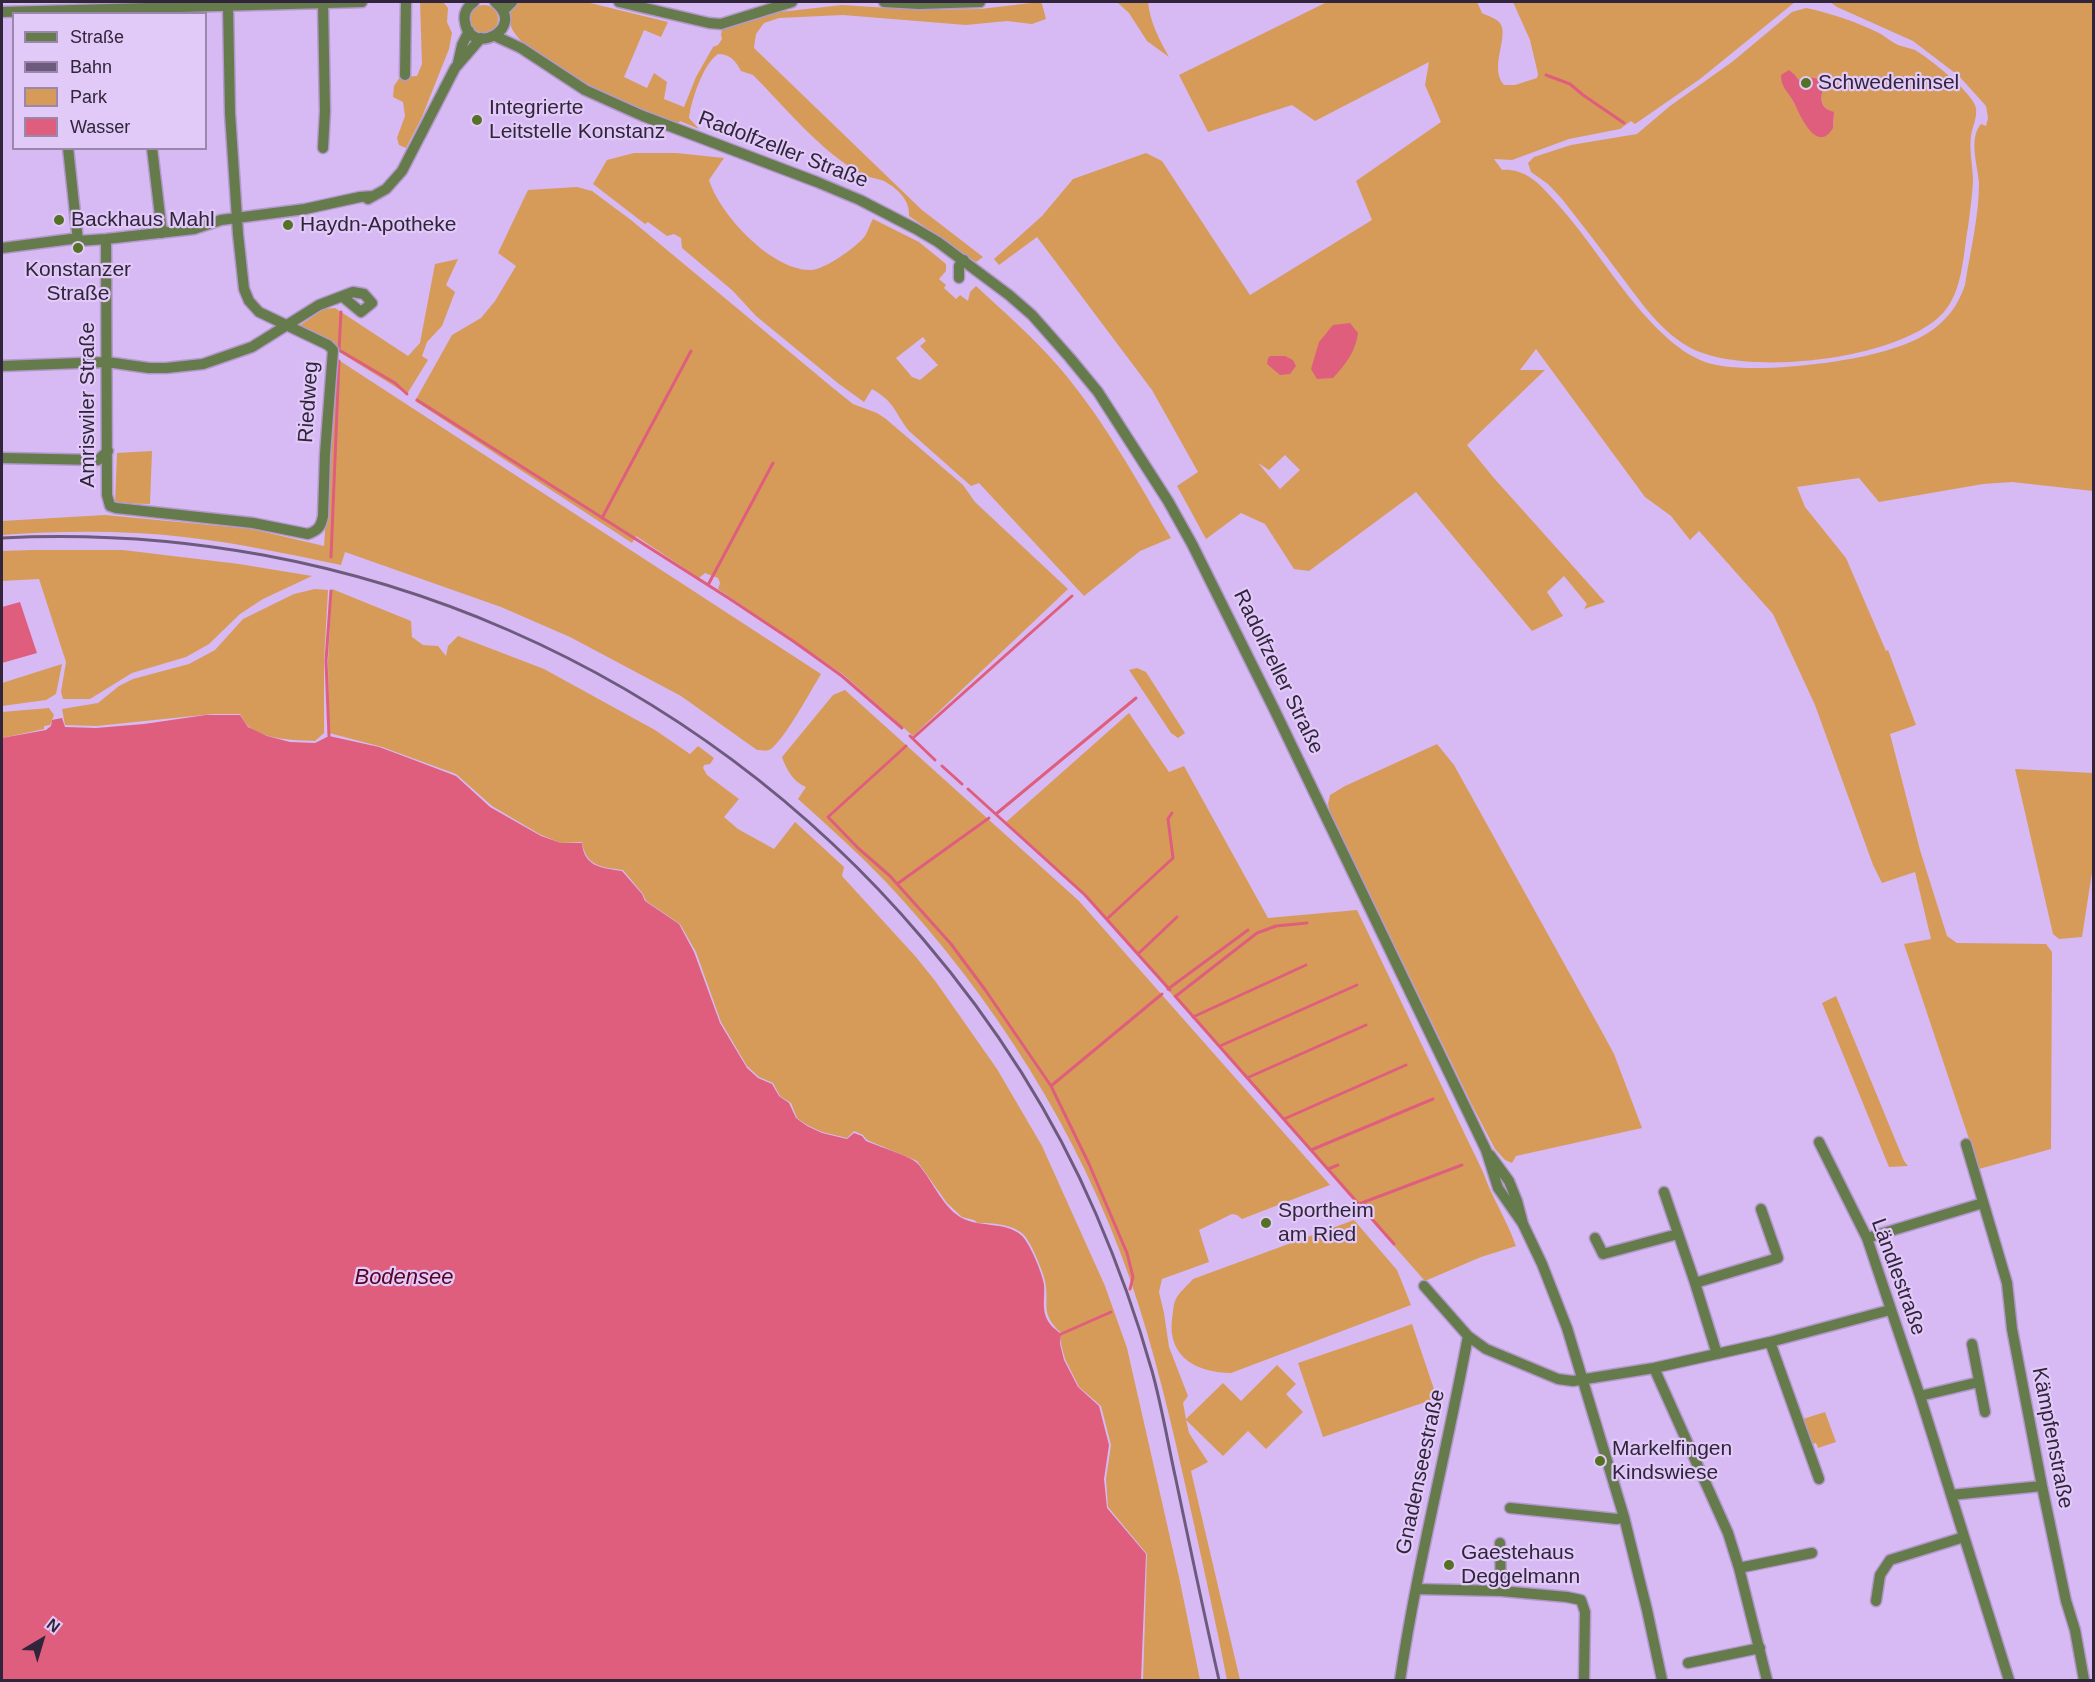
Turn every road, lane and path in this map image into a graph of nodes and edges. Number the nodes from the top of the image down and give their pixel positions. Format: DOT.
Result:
graph roads {
  1 [pos="323,2"];
  2 [pos="362,2"];
  3 [pos="406,2"];
  4 [pos="495,2"];
  5 [pos="512,2"];
  6 [pos="619,2"];
  7 [pos="792,2"];
  8 [pos="884,2"];
  9 [pos="980,2"];
  10 [pos="466,4"];
  11 [pos="228,6"];
  12 [pos="146,11"];
  13 [pos="503,11"];
  14 [pos="2,12"];
  15 [pos="61,12"];
  16 [pos="502,27"];
  17 [pos="469,32"];
  18 [pos="495,36"];
  19 [pos="481,38"];
  20 [pos="521,48"];
  21 [pos="458,63"];
  22 [pos="405,75"];
  23 [pos="323,147"];
  24 [pos="68,150"];
  25 [pos="152,150"];
  26 [pos="239,221"];
  27 [pos="162,232"];
  28 [pos="106,239"];
  29 [pos="78,241"];
  30 [pos="2,248"];
  31 [pos="2,255"];
  32 [pos="964,260"];
  33 [pos="959,278"];
  34 [pos="342,297"];
  35 [pos="287,325"];
  36 [pos="107,362"];
  37 [pos="2,366"];
  38 [pos="108,451"];
  39 [pos="2,458"];
  40 [pos="316,531"];
  41 [pos="1819,1142"];
  42 [pos="1966,1144"];
  43 [pos="1664,1192"];
  44 [pos="1983,1203"];
  45 [pos="1761,1209"];
  46 [pos="1678,1234"];
  47 [pos="1595,1238"];
  48 [pos="1867,1238"];
  49 [pos="1695,1283"];
  50 [pos="1424,1286"];
  51 [pos="1890,1310"];
  52 [pos="1468,1336"];
  53 [pos="1770,1342"];
  54 [pos="1971,1344"];
  55 [pos="1717,1354"];
  56 [pos="1654,1368"];
  57 [pos="1582,1380"];
  58 [pos="1979,1382"];
  59 [pos="1920,1396"];
  60 [pos="1986,1412"];
  61 [pos="1819,1479"];
  62 [pos="2042,1486"];
  63 [pos="1951,1495"];
  64 [pos="1510,1508"];
  65 [pos="1624,1517"];
  66 [pos="1964,1537"];
  67 [pos="1500,1543"];
  68 [pos="1812,1553"];
  69 [pos="1739,1568"];
  70 [pos="1416,1589"];
  71 [pos="1502,1592"];
  72 [pos="1876,1600"];
  73 [pos="1760,1648"];
  74 [pos="1688,1663"];
  75 [pos="1400,1680"];
  76 [pos="1584,1680"];
  77 [pos="1662,1680"];
  78 [pos="1767,1680"];
  79 [pos="2008,1680"];
  80 [pos="2084,1680"];
  1 -- 2 [label="street"];
  1 -- 11 [label="street"];
  1 -- 23 [label="street"];
  3 -- 22 [label="street"];
  4 -- 13 [label="street"];
  5 -- 13 [label="street"];
  6 -- 7 [label="street"];
  8 -- 9 [label="street"];
  10 -- 17 [label="street"];
  11 -- 12 [label="street"];
  11 -- 26 [label="street"];
  12 -- 15 [label="street"];
  13 -- 16 [label="street"];
  14 -- 15 [label="street"];
  16 -- 18 [label="street"];
  16 -- 20 [label="street"];
  17 -- 19 [label="street"];
  17 -- 21 [label="street"];
  18 -- 19 [label="street"];
  18 -- 20 [label="street"];
  19 -- 21 [label="street"];
  20 -- 32 [label="street, Radolfzeller Straße"];
  21 -- 26 [label="street"];
  24 -- 29 [label="street"];
  25 -- 27 [label="street"];
  26 -- 27 [label="street"];
  26 -- 35 [label="street, Riedweg"];
  27 -- 28 [label="street"];
  28 -- 29 [label="street"];
  28 -- 36 [label="street, Amriswiler Straße"];
  29 -- 30 [label="street"];
  29 -- 31 [label="street"];
  32 -- 33 [label="street"];
  32 -- 57 [label="street, Radolfzeller Straße"];
  34 -- 35 [label="street"];
  35 -- 36 [label="street"];
  35 -- 40 [label="street, Riedweg"];
  36 -- 37 [label="street"];
  36 -- 38 [label="street, Amriswiler Straße"];
  38 -- 39 [label="street"];
  38 -- 40 [label="street, Amriswiler Straße"];
  41 -- 48 [label="street, Ländlestraße"];
  42 -- 44 [label="street, Kämpfenstraße"];
  43 -- 46 [label="street"];
  44 -- 48 [label="street"];
  44 -- 62 [label="street, Kämpfenstraße"];
  45 -- 49 [label="street"];
  46 -- 47 [label="street"];
  46 -- 49 [label="street"];
  48 -- 51 [label="street, Ländlestraße"];
  49 -- 55 [label="street"];
  50 -- 52 [label="street"];
  51 -- 53 [label="street"];
  51 -- 59 [label="street, Ländlestraße"];
  52 -- 57 [label="street"];
  52 -- 70 [label="street, Gnadenseestraße"];
  53 -- 55 [label="street"];
  53 -- 61 [label="street"];
  54 -- 58 [label="street"];
  55 -- 56 [label="street"];
  56 -- 57 [label="street"];
  56 -- 69 [label="street"];
  57 -- 65 [label="street, Radolfzeller Straße"];
  58 -- 59 [label="street"];
  58 -- 60 [label="street"];
  59 -- 63 [label="street, Ländlestraße"];
  62 -- 63 [label="street"];
  62 -- 80 [label="street, Kämpfenstraße"];
  63 -- 66 [label="street, Ländlestraße"];
  64 -- 65 [label="street"];
  65 -- 77 [label="street, Radolfzeller Straße"];
  66 -- 72 [label="street"];
  66 -- 79 [label="street, Ländlestraße"];
  67 -- 71 [label="street"];
  68 -- 69 [label="street"];
  69 -- 73 [label="street"];
  70 -- 71 [label="street"];
  70 -- 75 [label="street, Gnadenseestraße"];
  71 -- 76 [label="street"];
  73 -- 74 [label="street"];
  73 -- 78 [label="street"];
}
